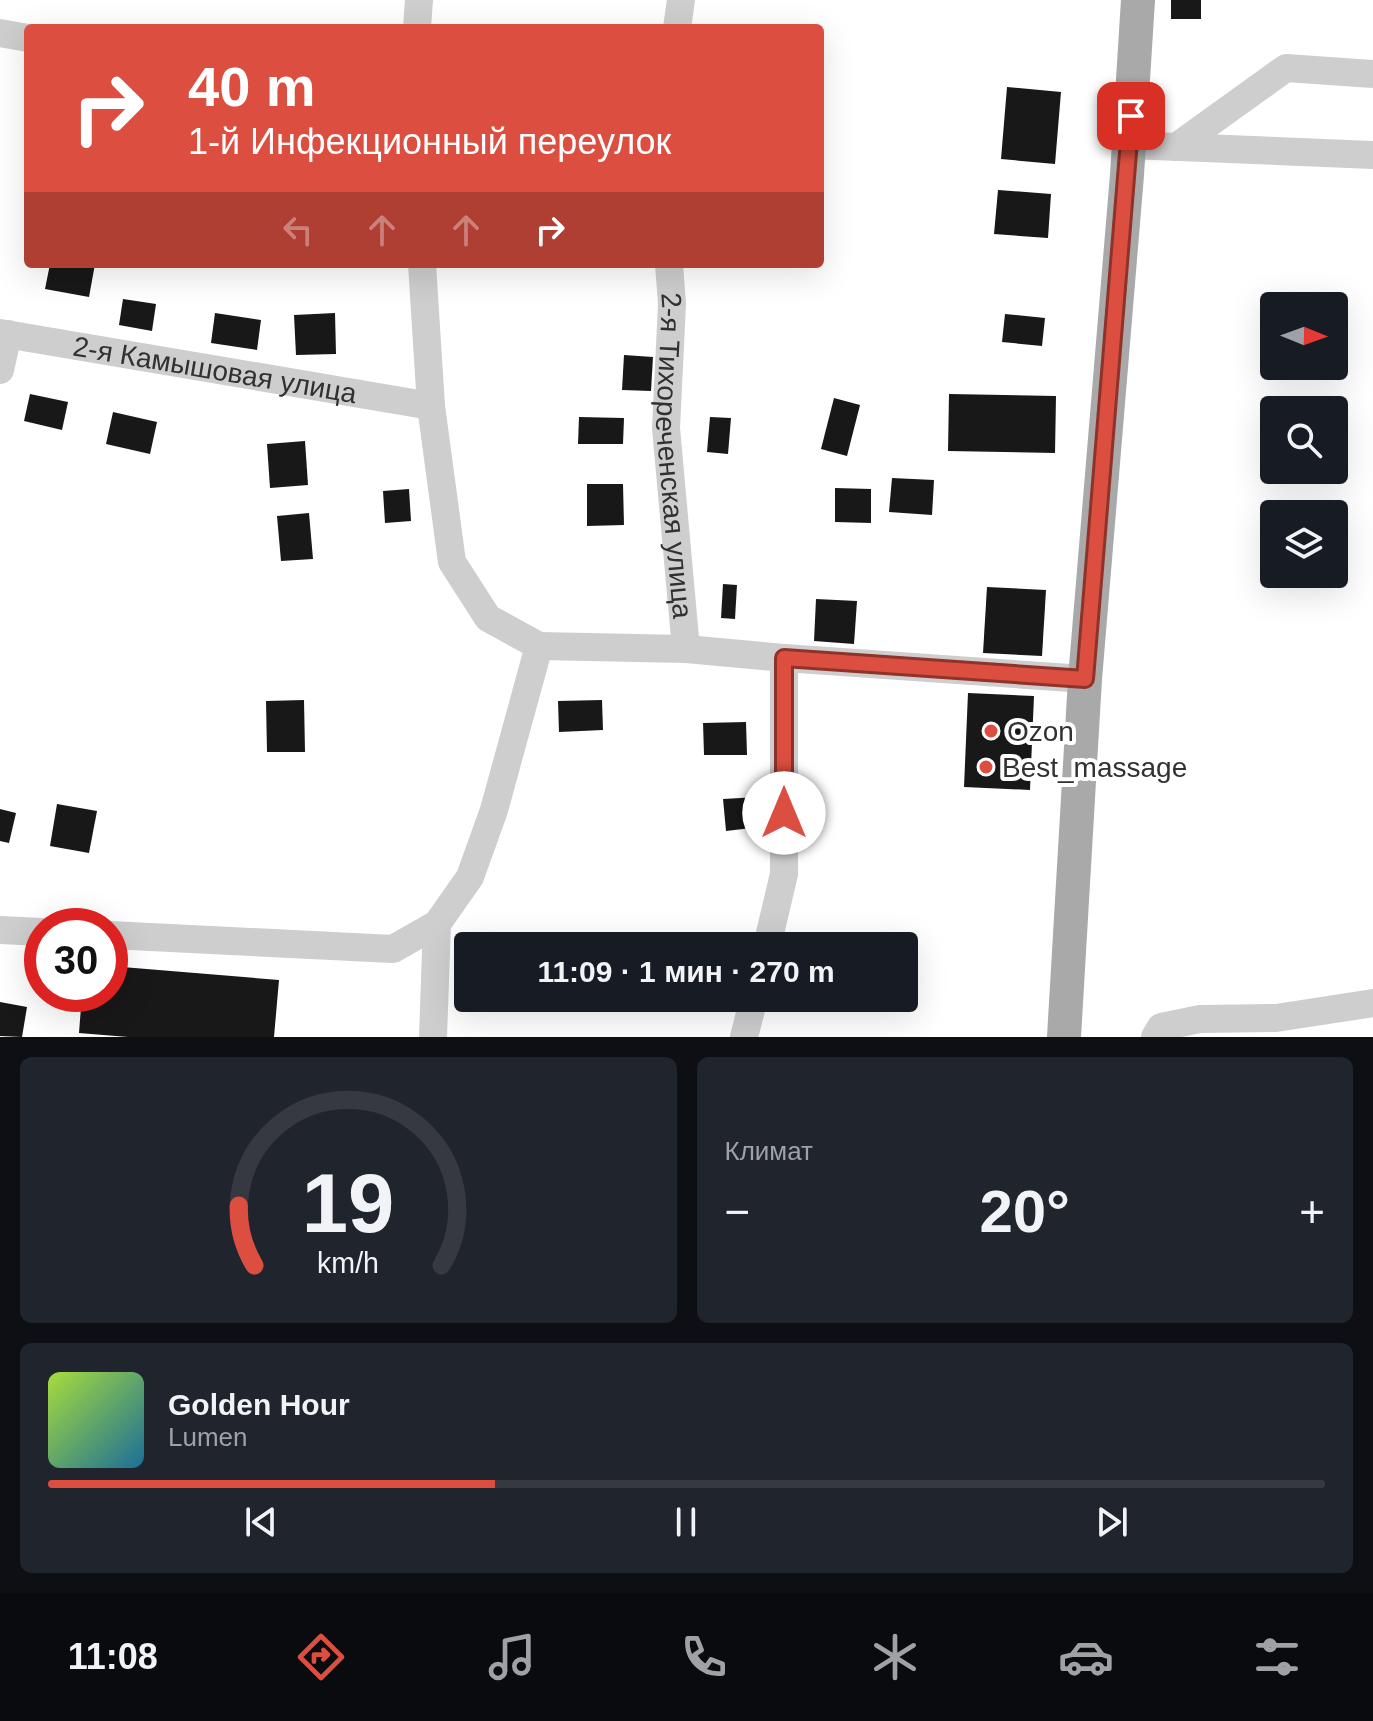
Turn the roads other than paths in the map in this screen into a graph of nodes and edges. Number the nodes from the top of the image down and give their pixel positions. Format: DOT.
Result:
graph roads {
  1 [pos="419,0"];
  2 [pos="681,0"];
  3 [pos="1138,0"];
  4 [pos="417,24"];
  5 [pos="678,24"];
  6 [pos="0,33"];
  7 [pos="24,37"];
  8 [pos="1373,74"];
  9 [pos="1129,145"];
  10 [pos="1176,147"];
  11 [pos="1373,155"];
  12 [pos="422,268"];
  13 [pos="669,268"];
  14 [pos="4,333"];
  15 [pos="0,370"];
  16 [pos="431,406"];
  17 [pos="539,646"];
  18 [pos="686,649"];
  19 [pos="784,658"];
  20 [pos="1085,679"];
  21 [pos="437,924"];
  22 [pos="0,930"];
  23 [pos="24,931"];
  24 [pos="770,932"];
  25 [pos="128,936"];
  26 [pos="1373,1003"];
  27 [pos="750,1012"];
  28 [pos="433,1037"];
  29 [pos="744,1037"];
  30 [pos="1064,1037"];
  31 [pos="1155,1037"];
  1 -- 4 [label="street"];
  2 -- 5 [label="street"];
  3 -- 9 [label="main road"];
  6 -- 7 [label="street"];
  8 -- 10 [label="street"];
  9 -- 10 [label="street"];
  9 -- 20 [label="main road"];
  10 -- 11 [label="street"];
  12 -- 16 [label="street"];
  13 -- 18 [label="street, 2-я Тихореченская улица"];
  14 -- 15 [label="street"];
  14 -- 16 [label="street, 2-я Камышовая улица"];
  16 -- 17 [label="street"];
  17 -- 18 [label="street"];
  17 -- 21 [label="street"];
  18 -- 19 [label="street"];
  19 -- 20 [label="street"];
  19 -- 24 [label="street"];
  20 -- 30 [label="main road"];
  21 -- 25 [label="street"];
  21 -- 28 [label="street"];
  22 -- 23 [label="street"];
  26 -- 31 [label="street"];
  27 -- 29 [label="street"];
}
